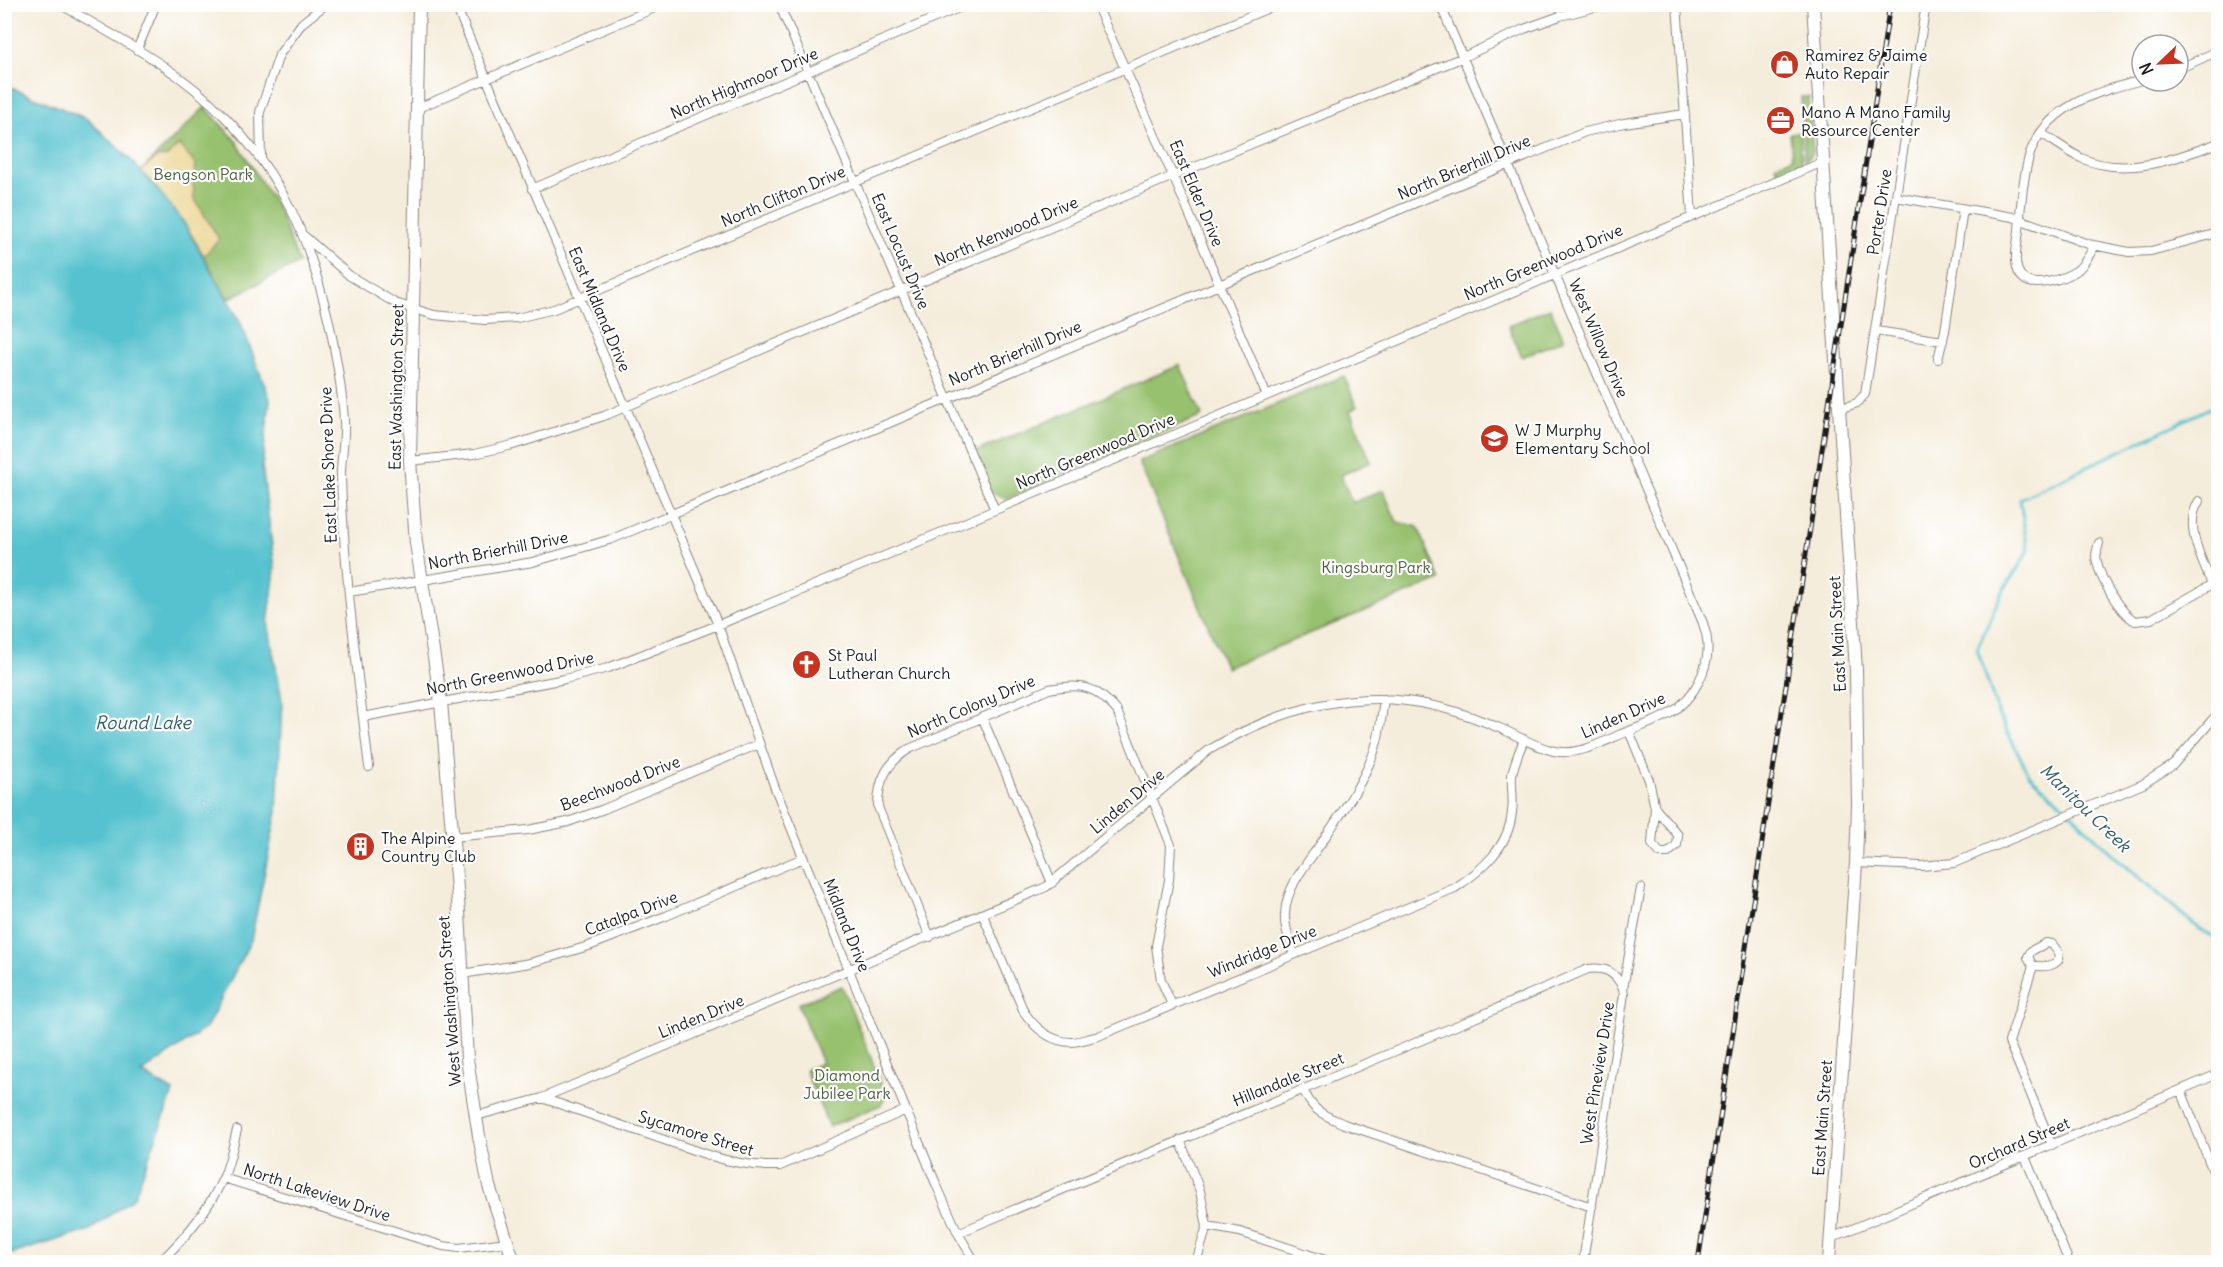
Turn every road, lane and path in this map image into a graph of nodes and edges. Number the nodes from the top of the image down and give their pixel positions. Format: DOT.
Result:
graph roads {
  1 [pos="60,4"];
  2 [pos="156,4"];
  3 [pos="326,4"];
  4 [pos="419,4"];
  5 [pos="454,4"];
  6 [pos="664,4"];
  7 [pos="780,4"];
  8 [pos="968,4"];
  9 [pos="1096,4"];
  10 [pos="1278,4"];
  11 [pos="1440,4"];
  12 [pos="1607,4"];
  13 [pos="1677,4"];
  14 [pos="1813,4"];
  15 [pos="1926,4"];
  16 [pos="137,50"];
  17 [pos="2218,51"];
  18 [pos="1461,58"];
  19 [pos="2190,64"];
  20 [pos="1126,68"];
  21 [pos="808,72"];
  22 [pos="487,81"];
  23 [pos="2130,83"];
  24 [pos="418,108"];
  25 [pos="1685,114"];
  26 [pos="2041,133"];
  27 [pos="2218,143"];
  28 [pos="261,158"];
  29 [pos="1823,162"];
  30 [pos="1508,165"];
  31 [pos="1173,176"];
  32 [pos="855,182"];
  33 [pos="532,189"];
  34 [pos="1896,197"];
  35 [pos="1963,208"];
  36 [pos="1692,216"];
  37 [pos="2019,220"];
  38 [pos="2218,233"];
  39 [pos="303,235"];
  40 [pos="2095,246"];
  41 [pos="1555,273"];
  42 [pos="1220,284"];
  43 [pos="901,291"];
  44 [pos="579,298"];
  45 [pos="413,309"];
  46 [pos="1876,331"];
  47 [pos="1943,341"];
  48 [pos="1938,359"];
  49 [pos="1266,394"];
  50 [pos="947,398"];
  51 [pos="625,407"];
  52 [pos="1839,409"];
  53 [pos="410,461"];
  54 [pos="2199,501"];
  55 [pos="995,510"];
  56 [pos="670,514"];
  57 [pos="2099,543"];
  58 [pos="422,580"];
  59 [pos="1685,581"];
  60 [pos="2215,583"];
  61 [pos="349,592"];
  62 [pos="718,625"];
  63 [pos="1384,699"];
  64 [pos="441,702"];
  65 [pos="2218,715"];
  66 [pos="363,717"];
  67 [pos="982,717"];
  68 [pos="1629,731"];
  69 [pos="1524,739"];
  70 [pos="759,744"];
  71 [pos="369,767"];
  72 [pos="446,767"];
  73 [pos="1153,798"];
  74 [pos="1655,808"];
  75 [pos="452,837"];
  76 [pos="803,858"];
  77 [pos="1856,863"];
  78 [pos="1052,883"];
  79 [pos="1641,888"];
  80 [pos="983,915"];
  81 [pos="930,937"];
  82 [pos="1294,954"];
  83 [pos="2034,966"];
  84 [pos="849,970"];
  85 [pos="462,974"];
  86 [pos="1623,988"];
  87 [pos="1172,1005"];
  88 [pos="2218,1074"];
  89 [pos="1303,1089"];
  90 [pos="2181,1090"];
  91 [pos="542,1098"];
  92 [pos="906,1110"];
  93 [pos="476,1116"];
  94 [pos="237,1130"];
  95 [pos="1180,1140"];
  96 [pos="2052,1145"];
  97 [pos="2025,1157"];
  98 [pos="223,1178"];
  99 [pos="2218,1184"];
  100 [pos="1592,1207"];
  101 [pos="1207,1226"];
  102 [pos="958,1233"];
  103 [pos="1831,1238"];
  104 [pos="507,1242"];
  105 [pos="160,1263"];
  106 [pos="514,1263"];
  107 [pos="975,1263"];
  108 [pos="1196,1263"];
  109 [pos="1330,1263"];
  110 [pos="1583,1263"];
  111 [pos="1830,1263"];
  112 [pos="2069,1263"];
  1 -- 16 [label="street, East Lake Shore Drive"];
  2 -- 16 [label="street"];
  3 -- 28 [label="street"];
  4 -- 24 [label="main road, East Washington Street"];
  5 -- 22 [label="street, East Midland Drive"];
  6 -- 22 [label="street"];
  7 -- 21 [label="street, East Locust Drive"];
  8 -- 21 [label="street, North Highmoor Drive"];
  9 -- 20 [label="street, East Elder Drive"];
  10 -- 20 [label="street, North Clifton Drive"];
  11 -- 18 [label="street, West Willow Drive"];
  12 -- 18 [label="street, North Kenwood Drive"];
  13 -- 25 [label="street"];
  14 -- 29 [label="main road, East Main Street"];
  15 -- 34 [label="street, Porter Drive"];
  16 -- 28 [label="street, East Lake Shore Drive"];
  17 -- 19 [label="street"];
  18 -- 30 [label="street, West Willow Drive"];
  18 -- 31 [label="street, North Kenwood Drive"];
  20 -- 31 [label="street, East Elder Drive"];
  20 -- 32 [label="street, North Clifton Drive"];
  21 -- 32 [label="street, East Locust Drive"];
  21 -- 33 [label="street, North Highmoor Drive"];
  22 -- 24 [label="street"];
  22 -- 33 [label="street, East Midland Drive"];
  23 -- 26 [label="street"];
  24 -- 45 [label="main road, East Washington Street"];
  25 -- 30 [label="street, North Brierhill Drive"];
  25 -- 36 [label="street"];
  26 -- 27 [label="street"];
  26 -- 37 [label="street"];
  28 -- 39 [label="street, East Lake Shore Drive"];
  29 -- 36 [label="street, North Greenwood Drive"];
  29 -- 52 [label="main road, East Main Street"];
  30 -- 41 [label="street, West Willow Drive"];
  30 -- 42 [label="street, North Brierhill Drive"];
  31 -- 42 [label="street, East Elder Drive"];
  31 -- 43 [label="street, North Kenwood Drive"];
  32 -- 43 [label="street, East Locust Drive"];
  32 -- 44 [label="street, North Clifton Drive"];
  33 -- 44 [label="street, East Midland Drive"];
  34 -- 35 [label="street"];
  34 -- 46 [label="street, Porter Drive"];
  35 -- 37 [label="street"];
  35 -- 47 [label="street"];
  36 -- 41 [label="street, North Greenwood Drive"];
  37 -- 40 [label="street"];
  37 -- 40 [label="street"];
  38 -- 40 [label="street"];
  39 -- 45 [label="street, North Clifton Drive"];
  39 -- 61 [label="street, East Lake Shore Drive"];
  41 -- 49 [label="street, North Greenwood Drive"];
  41 -- 59 [label="street, West Willow Drive"];
  42 -- 49 [label="street, East Elder Drive"];
  42 -- 50 [label="street, North Brierhill Drive"];
  43 -- 50 [label="street, East Locust Drive"];
  43 -- 51 [label="street, North Kenwood Drive"];
  44 -- 45 [label="street, North Clifton Drive"];
  44 -- 51 [label="street, East Midland Drive"];
  45 -- 53 [label="main road, East Washington Street"];
  46 -- 47 [label="street"];
  46 -- 52 [label="street, Porter Drive"];
  47 -- 48 [label="street"];
  49 -- 55 [label="street, North Greenwood Drive"];
  50 -- 55 [label="street, East Locust Drive"];
  50 -- 56 [label="street, North Brierhill Drive"];
  51 -- 53 [label="street, North Kenwood Drive"];
  51 -- 56 [label="street, East Midland Drive"];
  52 -- 77 [label="main road, East Main Street"];
  53 -- 58 [label="main road, East Washington Street"];
  54 -- 60 [label="street"];
  55 -- 62 [label="street, North Greenwood Drive"];
  56 -- 58 [label="street, North Brierhill Drive"];
  56 -- 62 [label="street, East Midland Drive"];
  57 -- 60 [label="street"];
  58 -- 61 [label="street, North Brierhill Drive"];
  58 -- 64 [label="main road, East Washington Street"];
  59 -- 68 [label="street, Linden Drive"];
  61 -- 66 [label="street, East Lake Shore Drive"];
  62 -- 64 [label="street, North Greenwood Drive"];
  62 -- 70 [label="street, Midland Drive"];
  63 -- 69 [label="street, Linden Drive"];
  63 -- 73 [label="street, Linden Drive"];
  63 -- 82 [label="street"];
  64 -- 66 [label="street, North Greenwood Drive"];
  64 -- 72 [label="main road, East Washington Street"];
  65 -- 77 [label="street"];
  66 -- 71 [label="street, East Lake Shore Drive"];
  67 -- 73 [label="street, North Colony Drive"];
  67 -- 78 [label="street"];
  67 -- 81 [label="street, North Colony Drive"];
  68 -- 69 [label="street, Linden Drive"];
  68 -- 74 [label="street"];
  69 -- 82 [label="street, Windridge Drive"];
  70 -- 75 [label="street, Beechwood Drive"];
  70 -- 76 [label="street, Midland Drive"];
  72 -- 75 [label="main road, West Washington Street"];
  73 -- 78 [label="street, Linden Drive"];
  73 -- 87 [label="street, North Colony Drive"];
  74 -- 74 [label="street"];
  75 -- 85 [label="main road, West Washington Street"];
  76 -- 84 [label="street, Midland Drive"];
  76 -- 85 [label="street, Catalpa Drive"];
  77 -- 103 [label="main road, East Main Street"];
  78 -- 80 [label="street, Linden Drive"];
  79 -- 86 [label="street, West Pineview Drive"];
  80 -- 81 [label="street, Linden Drive"];
  80 -- 87 [label="street, Windridge Drive"];
  81 -- 84 [label="street, Linden Drive"];
  82 -- 87 [label="street, Windridge Drive"];
  83 -- 96 [label="street"];
  84 -- 91 [label="street, Linden Drive"];
  84 -- 92 [label="street, Midland Drive"];
  85 -- 93 [label="main road, West Washington Street"];
  86 -- 89 [label="street, Hillandale Street"];
  86 -- 100 [label="street, West Pineview Drive"];
  88 -- 90 [label="street, Orchard Street"];
  89 -- 95 [label="street, Hillandale Street"];
  89 -- 100 [label="street"];
  90 -- 96 [label="street, Orchard Street"];
  90 -- 99 [label="street"];
  91 -- 92 [label="street, Sycamore Street"];
  91 -- 93 [label="street, Linden Drive"];
  92 -- 102 [label="street, Midland Drive"];
  93 -- 104 [label="main road, West Washington Street"];
  94 -- 98 [label="street"];
  95 -- 101 [label="street"];
  95 -- 102 [label="street, Hillandale Street"];
  96 -- 97 [label="street, Orchard Street"];
  97 -- 103 [label="street, Orchard Street"];
  97 -- 112 [label="street"];
  98 -- 104 [label="street, North Lakeview Drive"];
  98 -- 105 [label="street, North Lakeview Drive"];
  100 -- 110 [label="street, West Pineview Drive"];
  101 -- 108 [label="street"];
  101 -- 109 [label="street"];
  102 -- 107 [label="street, Midland Drive"];
  103 -- 111 [label="main road, East Main Street"];
  104 -- 106 [label="main road, West Washington Street"];
}
